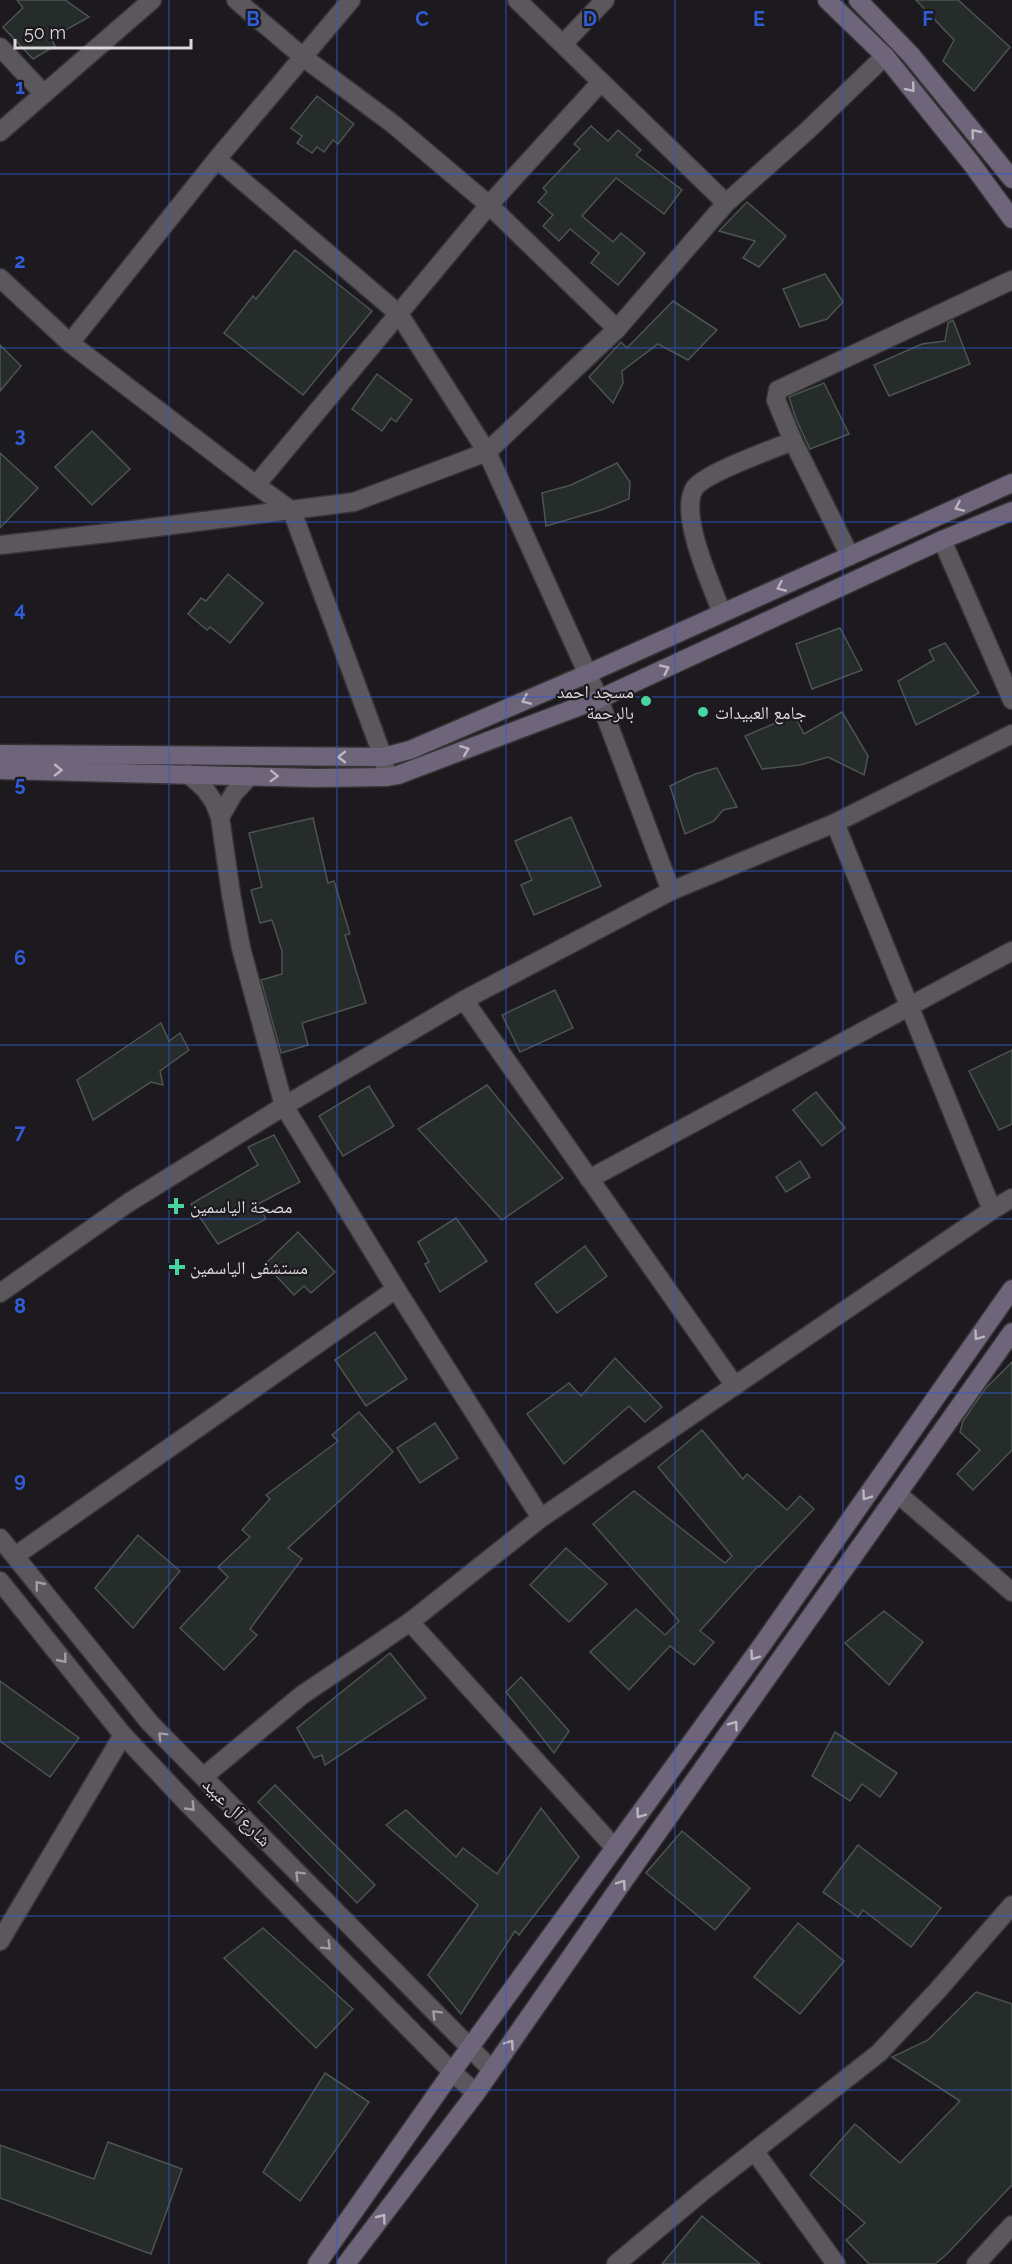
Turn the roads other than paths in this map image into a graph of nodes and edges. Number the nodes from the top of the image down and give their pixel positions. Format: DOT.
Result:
graph roads {
  1 [pos="152,0"];
  2 [pos="236,0"];
  3 [pos="351,0"];
  4 [pos="517,0"];
  5 [pos="605,0"];
  6 [pos="827,0"];
  7 [pos="858,0"];
  8 [pos="563,45"];
  9 [pos="0,47"];
  10 [pos="885,56"];
  11 [pos="303,57"];
  12 [pos="602,82"];
  13 [pos="44,94"];
  14 [pos="0,132"];
  15 [pos="217,159"];
  16 [pos="1012,179"];
  17 [pos="726,204"];
  18 [pos="489,206"];
  19 [pos="1012,219"];
  20 [pos="0,278"];
  21 [pos="1012,280"];
  22 [pos="399,314"];
  23 [pos="617,329"];
  24 [pos="70,343"];
  25 [pos="793,441"];
  26 [pos="487,452"];
  27 [pos="1012,483"];
  28 [pos="256,485"];
  29 [pos="292,511"];
  30 [pos="1012,511"];
  31 [pos="942,540"];
  32 [pos="0,545"];
  33 [pos="850,556"];
  34 [pos="722,613"];
  35 [pos="587,674"];
  36 [pos="599,699"];
  37 [pos="1012,700"];
  38 [pos="1012,734"];
  39 [pos="0,754"];
  40 [pos="383,756"];
  41 [pos="0,770"];
  42 [pos="189,774"];
  43 [pos="250,776"];
  44 [pos="387,777"];
  45 [pos="220,817"];
  46 [pos="835,823"];
  47 [pos="671,891"];
  48 [pos="1012,951"];
  49 [pos="464,1000"];
  50 [pos="910,1006"];
  51 [pos="285,1106"];
  52 [pos="589,1179"];
  53 [pos="1012,1198"];
  54 [pos="992,1210"];
  55 [pos="1012,1288"];
  56 [pos="396,1289"];
  57 [pos="0,1293"];
  58 [pos="1012,1332"];
  59 [pos="735,1386"];
  60 [pos="898,1494"];
  61 [pos="541,1518"];
  62 [pos="0,1538"];
  63 [pos="15,1556"];
  64 [pos="0,1581"];
  65 [pos="1012,1592"];
  66 [pos="410,1622"];
  67 [pos="123,1735"];
  68 [pos="203,1777"];
  69 [pos="615,1848"];
  70 [pos="1012,1905"];
  71 [pos="0,1941"];
  72 [pos="470,2048"];
  73 [pos="492,2070"];
  74 [pos="452,2072"];
  75 [pos="476,2093"];
  76 [pos="755,2152"];
  77 [pos="1012,2225"];
  78 [pos="317,2264"];
  79 [pos="346,2264"];
  80 [pos="616,2264"];
  81 [pos="836,2264"];
  82 [pos="975,2264"];
  1 -- 13 [label="street"];
  2 -- 11 [label="street"];
  3 -- 11 [label="street"];
  4 -- 8 [label="street"];
  5 -- 8 [label="street"];
  6 -- 10 [label="street"];
  16 -- 7 [label="street, one-way"];
  8 -- 12 [label="street"];
  9 -- 13 [label="street"];
  10 -- 17 [label="street"];
  10 -- 19 [label="street, one-way"];
  11 -- 15 [label="street"];
  11 -- 18 [label="street"];
  12 -- 17 [label="street"];
  12 -- 18 [label="street"];
  13 -- 14 [label="street"];
  15 -- 22 [label="street"];
  15 -- 24 [label="street"];
  17 -- 23 [label="street"];
  18 -- 22 [label="street"];
  18 -- 23 [label="street"];
  20 -- 24 [label="street"];
  21 -- 25 [label="street"];
  22 -- 26 [label="street"];
  22 -- 28 [label="street"];
  23 -- 26 [label="street"];
  24 -- 28 [label="street"];
  25 -- 33 [label="street"];
  25 -- 34 [label="street"];
  26 -- 29 [label="street"];
  26 -- 35 [label="street"];
  27 -- 33 [label="street, one-way"];
  28 -- 29 [label="street"];
  29 -- 32 [label="street"];
  29 -- 40 [label="street"];
  30 -- 31 [label="street"];
  36 -- 31 [label="street, one-way"];
  31 -- 37 [label="street"];
  33 -- 34 [label="street, one-way"];
  34 -- 35 [label="street"];
  35 -- 36 [label="street"];
  35 -- 40 [label="street, one-way"];
  44 -- 36 [label="street, one-way"];
  36 -- 47 [label="street"];
  38 -- 46 [label="street"];
  40 -- 39 [label="street, one-way"];
  40 -- 44 [label="street"];
  41 -- 42 [label="street, one-way"];
  42 -- 43 [label="street"];
  42 -- 45 [label="street"];
  43 -- 44 [label="street, one-way"];
  43 -- 45 [label="street"];
  45 -- 51 [label="street"];
  46 -- 47 [label="street"];
  46 -- 50 [label="street"];
  47 -- 49 [label="street"];
  48 -- 50 [label="street"];
  49 -- 51 [label="street"];
  49 -- 52 [label="street"];
  50 -- 52 [label="street"];
  50 -- 54 [label="street"];
  51 -- 56 [label="street"];
  51 -- 57 [label="street"];
  52 -- 59 [label="street"];
  53 -- 54 [label="street"];
  54 -- 59 [label="street"];
  55 -- 69 [label="street, one-way"];
  56 -- 61 [label="street"];
  56 -- 63 [label="street"];
  58 -- 60 [label="street"];
  59 -- 61 [label="street"];
  60 -- 65 [label="street"];
  73 -- 60 [label="street, one-way"];
  61 -- 66 [label="street"];
  62 -- 63 [label="street, شارع آل عبيد"];
  68 -- 63 [label="street, شارع آل عبيد, one-way"];
  64 -- 67 [label="street, شارع آل عبيد, one-way"];
  66 -- 68 [label="street"];
  66 -- 69 [label="street"];
  67 -- 71 [label="street"];
  67 -- 74 [label="street, شارع آل عبيد, one-way"];
  72 -- 68 [label="street, شارع آل عبيد, one-way"];
  69 -- 72 [label="street"];
  70 -- 76 [label="street"];
  72 -- 73 [label="street, شارع آل عبيد"];
  72 -- 74 [label="street"];
  73 -- 75 [label="street"];
  74 -- 75 [label="street, شارع آل عبيد"];
  74 -- 78 [label="street"];
  79 -- 75 [label="street, one-way"];
  76 -- 80 [label="street"];
  76 -- 81 [label="street"];
  77 -- 82 [label="street"];
}
